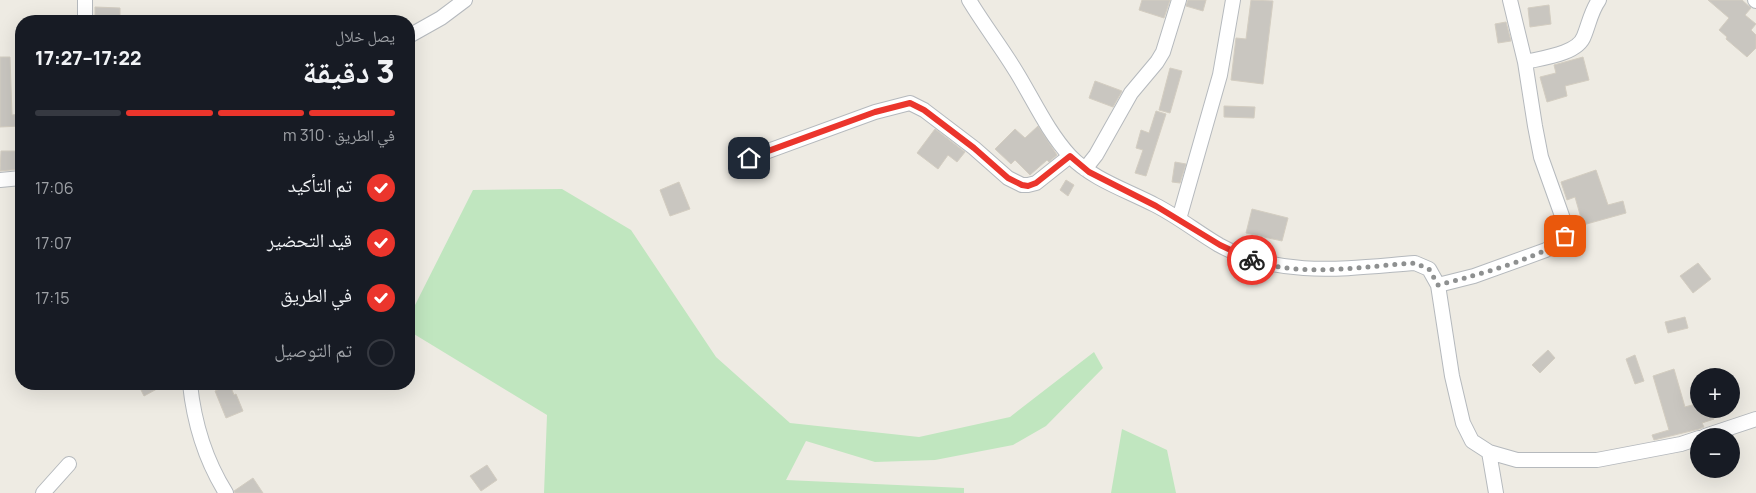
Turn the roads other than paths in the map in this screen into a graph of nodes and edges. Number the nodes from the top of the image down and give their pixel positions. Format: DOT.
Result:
graph roads {
  1 [pos="86,0"];
  2 [pos="465,0"];
  3 [pos="970,0"];
  4 [pos="1179,0"];
  5 [pos="1233,0"];
  6 [pos="1510,0"];
  7 [pos="1599,0"];
  8 [pos="85,15"];
  9 [pos="415,33"];
  10 [pos="1526,62"];
  11 [pos="1070,156"];
  12 [pos="749,158"];
  13 [pos="1085,169"];
  14 [pos="15,179"];
  15 [pos="0,180"];
  16 [pos="1179,219"];
  17 [pos="1438,285"];
  18 [pos="191,390"];
  19 [pos="1756,418"];
  20 [pos="1728,428"];
  21 [pos="1690,441"];
  22 [pos="1489,452"];
  23 [pos="68,464"];
  24 [pos="43,493"];
  25 [pos="226,493"];
  26 [pos="1496,493"];
  1 -- 8 [label="street"];
  2 -- 9 [label="street"];
  3 -- 11 [label="street"];
  4 -- 13 [label="street"];
  5 -- 16 [label="street"];
  6 -- 10 [label="street"];
  7 -- 10 [label="street"];
  10 -- 17 [label="street"];
  11 -- 12 [label="street"];
  11 -- 13 [label="street"];
  13 -- 16 [label="street"];
  14 -- 15 [label="street"];
  16 -- 17 [label="street"];
  17 -- 22 [label="street"];
  18 -- 25 [label="street"];
  19 -- 20 [label="street"];
  21 -- 22 [label="street"];
  22 -- 26 [label="street"];
  23 -- 24 [label="street"];
}
